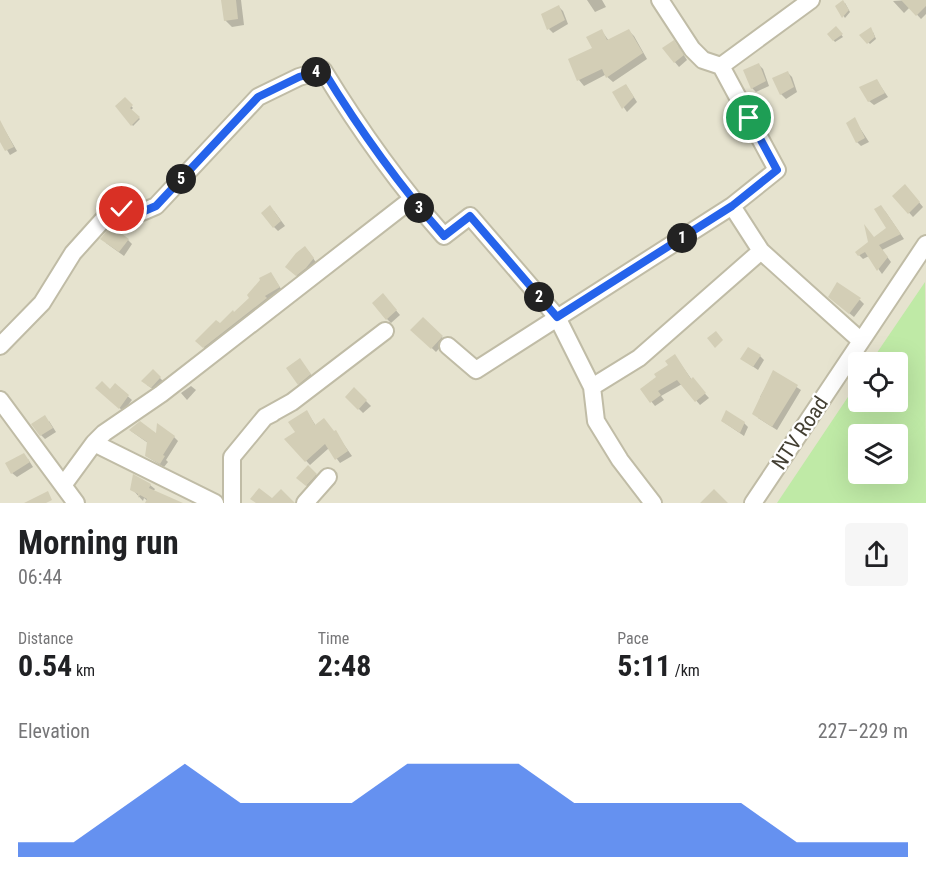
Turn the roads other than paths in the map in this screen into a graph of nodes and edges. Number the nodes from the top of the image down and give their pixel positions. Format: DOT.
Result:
graph roads {
  1 [pos="660,0"];
  2 [pos="811,0"];
  3 [pos="721,66"];
  4 [pos="412,200"];
  5 [pos="732,206"];
  6 [pos="926,244"];
  7 [pos="761,251"];
  8 [pos="557,317"];
  9 [pos="385,331"];
  10 [pos="861,341"];
  11 [pos="0,346"];
  12 [pos="448,346"];
  13 [pos="592,387"];
  14 [pos="0,400"];
  15 [pos="94,442"];
  16 [pos="327,477"];
  17 [pos="64,484"];
  18 [pos="76,503"];
  19 [pos="215,503"];
  20 [pos="232,503"];
  21 [pos="305,503"];
  22 [pos="653,503"];
  23 [pos="753,503"];
  1 -- 3 [label="street"];
  2 -- 3 [label="street"];
  3 -- 5 [label="street"];
  4 -- 8 [label="street"];
  4 -- 11 [label="street"];
  4 -- 15 [label="street"];
  5 -- 7 [label="street"];
  5 -- 8 [label="street"];
  6 -- 10 [label="street, NTV Road"];
  7 -- 10 [label="street"];
  7 -- 13 [label="street"];
  8 -- 12 [label="street"];
  8 -- 13 [label="street"];
  9 -- 20 [label="street"];
  10 -- 23 [label="street, NTV Road"];
  13 -- 22 [label="street"];
  14 -- 17 [label="street"];
  15 -- 17 [label="street"];
  15 -- 19 [label="street"];
  16 -- 21 [label="street"];
  17 -- 18 [label="street"];
}
